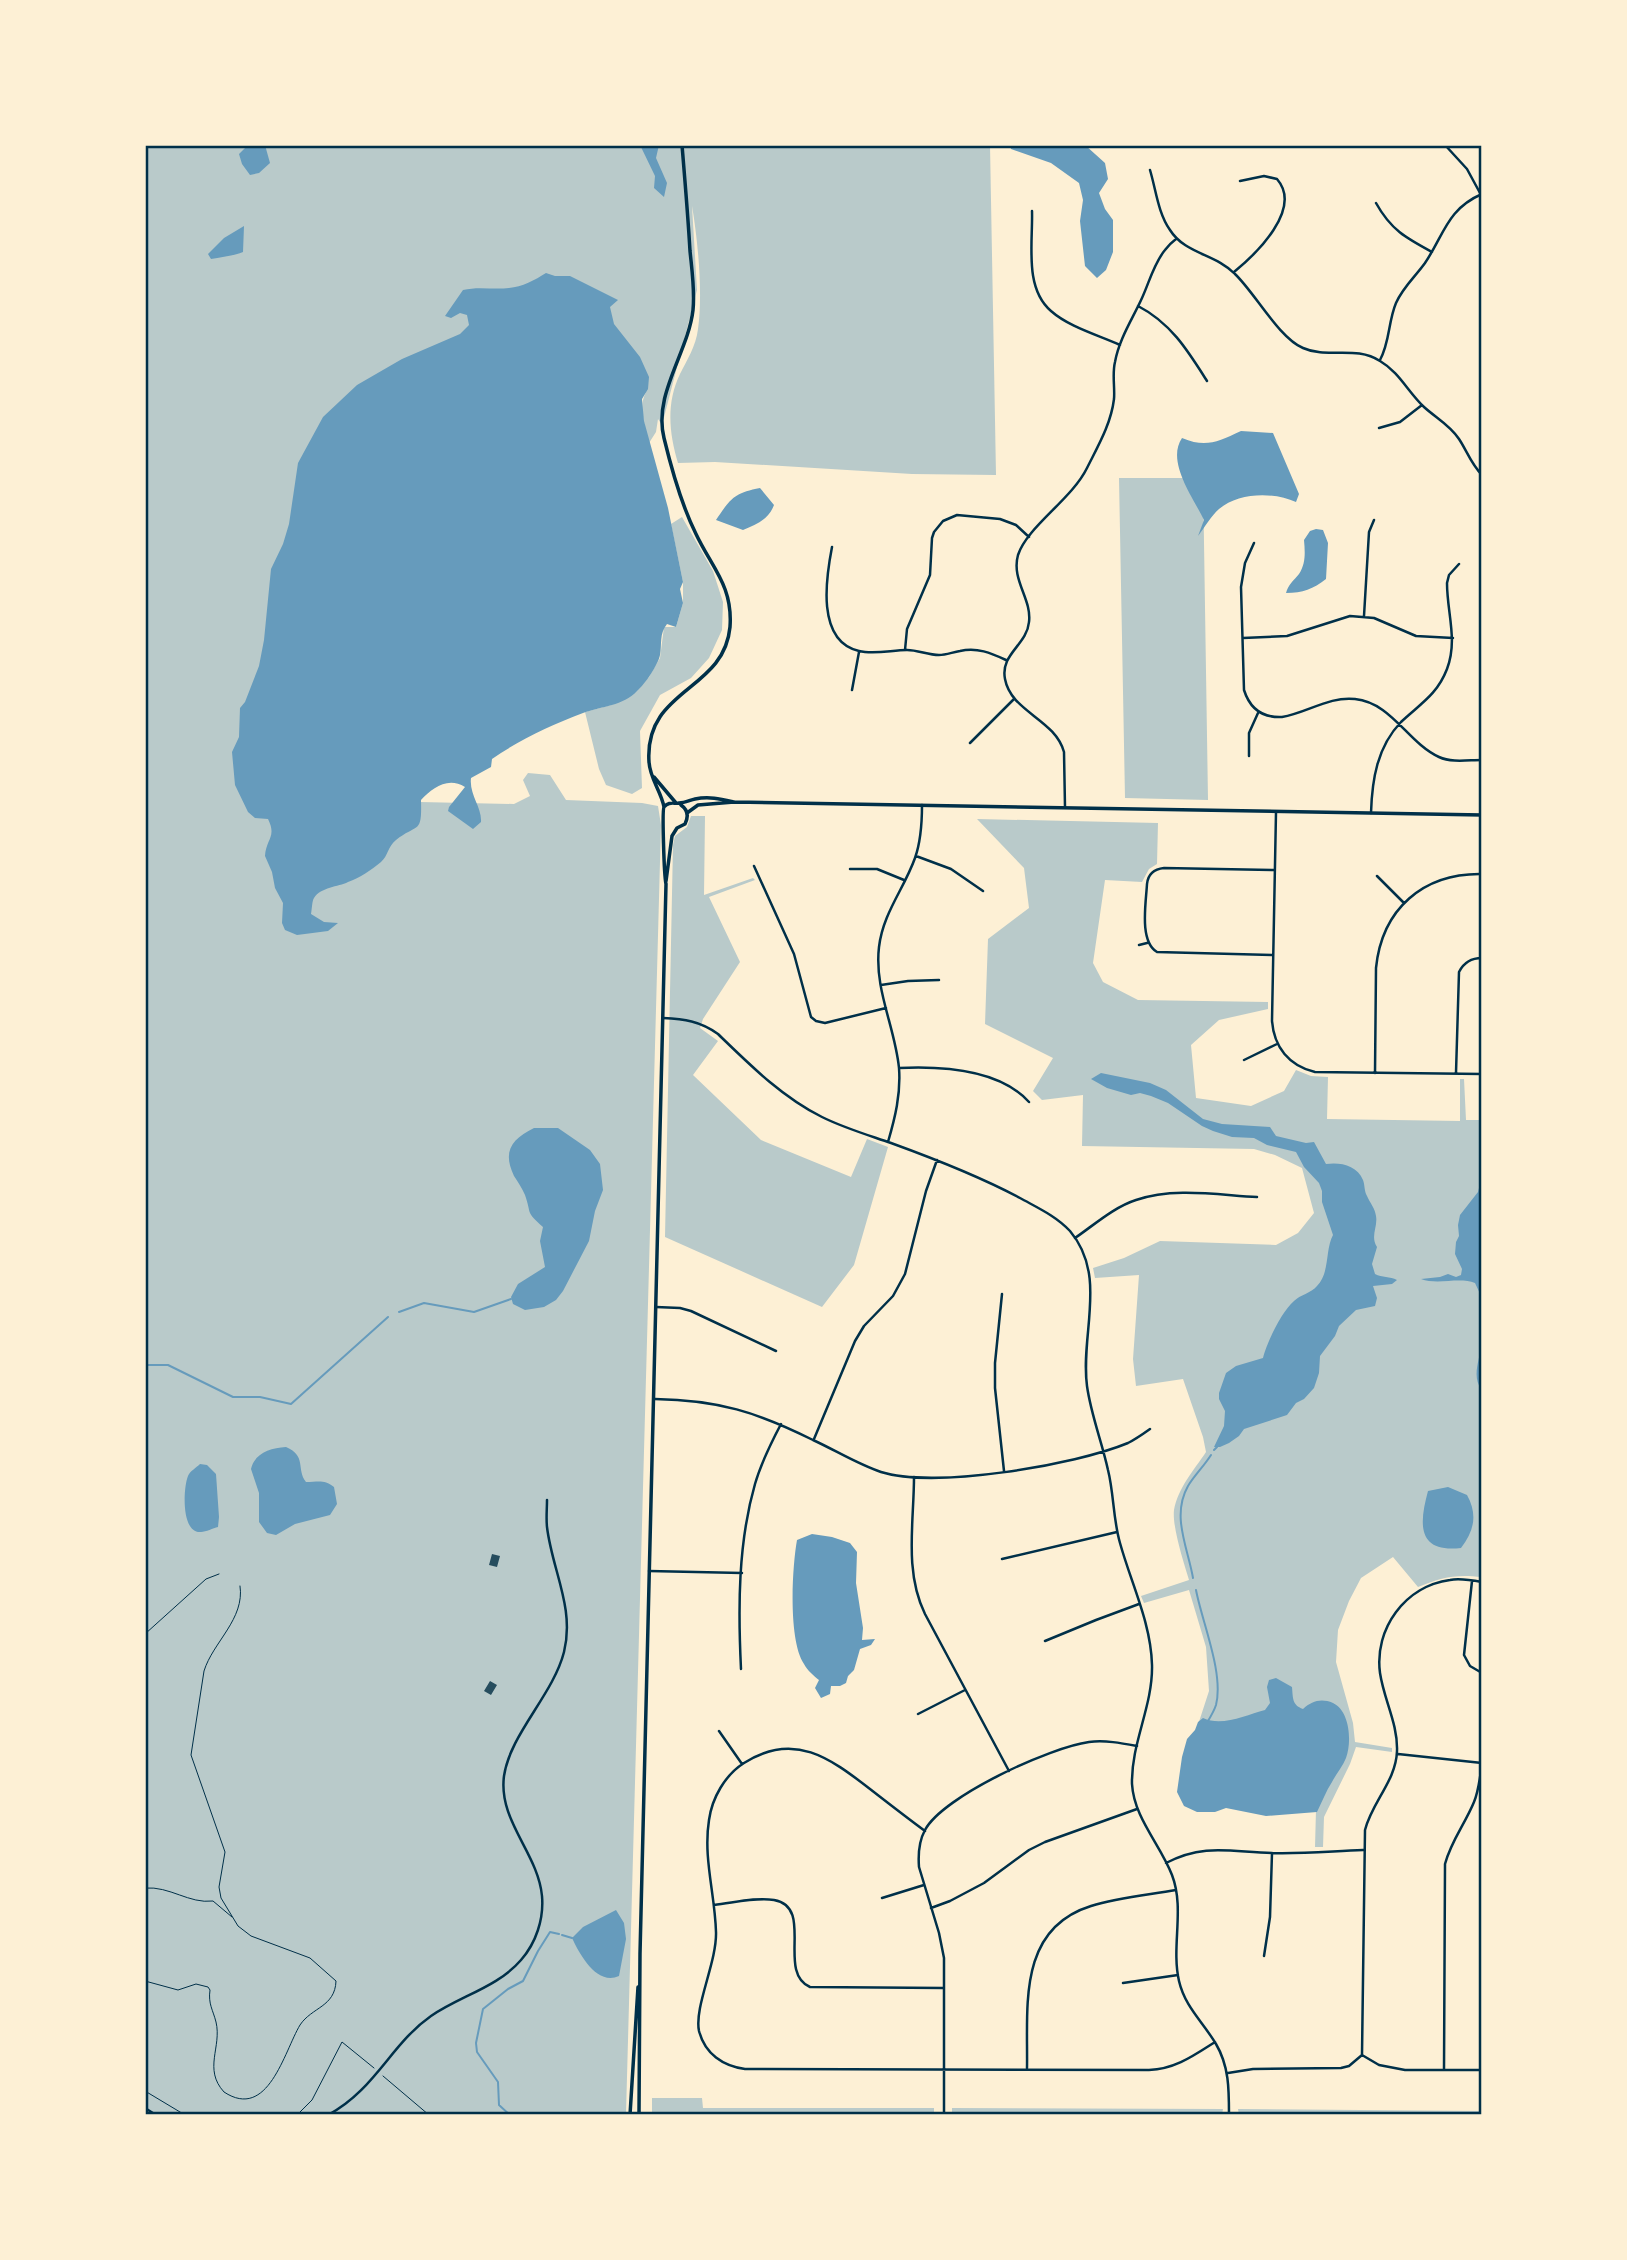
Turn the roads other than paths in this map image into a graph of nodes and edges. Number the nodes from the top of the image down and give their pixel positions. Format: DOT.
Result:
graph roads {
  1 [pos="682,145"];
  2 [pos="1445,145"];
  3 [pos="1150,170"];
  4 [pos="1240,181"];
  5 [pos="1481,194"];
  6 [pos="1376,203"];
  7 [pos="1032,211"];
  8 [pos="1176,239"];
  9 [pos="1432,252"];
  10 [pos="1234,272"];
  11 [pos="1138,306"];
  12 [pos="1120,345"];
  13 [pos="1380,360"];
  14 [pos="1207,381"];
  15 [pos="1422,405"];
  16 [pos="1379,428"];
  17 [pos="1482,475"];
  18 [pos="1374,520"];
  19 [pos="1029,537"];
  20 [pos="1254,543"];
  21 [pos="832,547"];
  22 [pos="1459,564"];
  23 [pos="1364,616"];
  24 [pos="1243,638"];
  25 [pos="1453,638"];
  26 [pos="905,650"];
  27 [pos="860,651"];
  28 [pos="1006,660"];
  29 [pos="852,690"];
  30 [pos="1014,699"];
  31 [pos="1258,713"];
  32 [pos="1399,724"];
  33 [pos="970,743"];
  34 [pos="1249,756"];
  35 [pos="1482,760"];
  36 [pos="652,776"];
  37 [pos="734,802"];
  38 [pos="678,803"];
  39 [pos="922,805"];
  40 [pos="664,807"];
  41 [pos="1065,807"];
  42 [pos="1276,811"];
  43 [pos="687,813"];
  44 [pos="1371,813"];
  45 [pos="1482,815"];
  46 [pos="664,823"];
  47 [pos="677,828"];
  48 [pos="916,856"];
  49 [pos="754,866"];
  50 [pos="850,869"];
  51 [pos="1275,870"];
  52 [pos="1482,874"];
  53 [pos="1377,876"];
  54 [pos="904,880"];
  55 [pos="666,884"];
  56 [pos="983,891"];
  57 [pos="1404,903"];
  58 [pos="1147,943"];
  59 [pos="1139,945"];
  60 [pos="1273,955"];
  61 [pos="1480,958"];
  62 [pos="939,980"];
  63 [pos="881,985"];
  64 [pos="886,1008"];
  65 [pos="663,1018"];
  66 [pos="1277,1044"];
  67 [pos="1244,1060"];
  68 [pos="899,1068"];
  69 [pos="1375,1073"];
  70 [pos="1456,1074"];
  71 [pos="1482,1074"];
  72 [pos="1029,1102"];
  73 [pos="888,1142"];
  74 [pos="937,1160"];
  75 [pos="1257,1197"];
  76 [pos="1075,1238"];
  77 [pos="1002,1294"];
  78 [pos="656,1307"];
  79 [pos="776,1350"];
  80 [pos="653,1399"];
  81 [pos="780,1424"];
  82 [pos="1150,1429"];
  83 [pos="814,1440"];
  84 [pos="1103,1450"];
  85 [pos="1004,1471"];
  86 [pos="914,1477"];
  87 [pos="547,1500"];
  88 [pos="1117,1532"];
  89 [pos="1002,1559"];
  90 [pos="649,1570"];
  91 [pos="742,1573"];
  92 [pos="1472,1580"];
  93 [pos="1482,1582"];
  94 [pos="1139,1604"];
  95 [pos="1045,1641"];
  96 [pos="741,1668"];
  97 [pos="1482,1672"];
  98 [pos="965,1690"];
  99 [pos="918,1714"];
  100 [pos="719,1731"];
  101 [pos="1137,1746"];
  102 [pos="1397,1754"];
  103 [pos="1482,1763"];
  104 [pos="742,1764"];
  105 [pos="1009,1771"];
  106 [pos="1137,1809"];
  107 [pos="925,1831"];
  108 [pos="1363,1850"];
  109 [pos="1272,1853"];
  110 [pos="1166,1863"];
  111 [pos="924,1885"];
  112 [pos="1176,1890"];
  113 [pos="881,1898"];
  114 [pos="714,1905"];
  115 [pos="931,1908"];
  116 [pos="1264,1956"];
  117 [pos="1178,1975"];
  118 [pos="639,1978"];
  119 [pos="1123,1983"];
  120 [pos="944,1988"];
  121 [pos="1215,2042"];
  122 [pos="1362,2055"];
  123 [pos="944,2069"];
  124 [pos="1027,2069"];
  125 [pos="1444,2070"];
  126 [pos="1482,2070"];
  127 [pos="1228,2073"];
  128 [pos="145,2108"];
  129 [pos="156,2115"];
  130 [pos="328,2115"];
  131 [pos="629,2115"];
  132 [pos="639,2115"];
  133 [pos="944,2115"];
  134 [pos="1229,2115"];
  1 -- 36 [label="street"];
  2 -- 5 [label="street"];
  3 -- 8 [label="street"];
  4 -- 10 [label="street"];
  5 -- 9 [label="street"];
  6 -- 9 [label="street"];
  7 -- 12 [label="street"];
  8 -- 10 [label="street"];
  8 -- 11 [label="street"];
  9 -- 13 [label="street"];
  10 -- 13 [label="street"];
  11 -- 12 [label="street"];
  11 -- 14 [label="street"];
  12 -- 19 [label="street"];
  13 -- 15 [label="street"];
  15 -- 16 [label="street"];
  15 -- 17 [label="street"];
  18 -- 23 [label="street"];
  19 -- 26 [label="street"];
  19 -- 28 [label="street"];
  20 -- 24 [label="street"];
  21 -- 27 [label="street"];
  22 -- 25 [label="street"];
  23 -- 24 [label="street"];
  23 -- 25 [label="street"];
  24 -- 31 [label="street"];
  25 -- 32 [label="street"];
  26 -- 27 [label="street"];
  26 -- 28 [label="street"];
  27 -- 29 [label="street"];
  28 -- 30 [label="street"];
  30 -- 33 [label="street"];
  30 -- 41 [label="street"];
  31 -- 32 [label="street"];
  31 -- 34 [label="street"];
  32 -- 35 [label="street"];
  32 -- 44 [label="street"];
  36 -- 38 [label="street"];
  36 -- 40 [label="street"];
  37 -- 38 [label="street"];
  37 -- 39 [label="street"];
  37 -- 43 [label="street"];
  38 -- 40 [label="street"];
  38 -- 43 [label="street"];
  39 -- 41 [label="street"];
  39 -- 48 [label="street"];
  40 -- 46 [label="street"];
  41 -- 42 [label="street"];
  42 -- 44 [label="street"];
  42 -- 51 [label="street"];
  43 -- 47 [label="street"];
  44 -- 45 [label="street"];
  46 -- 47 [label="street"];
  46 -- 55 [label="street"];
  47 -- 55 [label="street"];
  48 -- 54 [label="street"];
  48 -- 56 [label="street"];
  49 -- 64 [label="street"];
  50 -- 54 [label="street"];
  51 -- 58 [label="street"];
  51 -- 60 [label="street"];
  52 -- 57 [label="street"];
  53 -- 57 [label="street"];
  54 -- 63 [label="street"];
  55 -- 65 [label="street"];
  57 -- 69 [label="street"];
  58 -- 59 [label="street"];
  58 -- 60 [label="street"];
  60 -- 66 [label="street"];
  61 -- 70 [label="street"];
  62 -- 63 [label="street"];
  63 -- 64 [label="street"];
  64 -- 68 [label="street"];
  65 -- 73 [label="street"];
  65 -- 78 [label="street"];
  66 -- 67 [label="street"];
  66 -- 69 [label="street"];
  68 -- 72 [label="street"];
  68 -- 73 [label="street"];
  69 -- 70 [label="street"];
  70 -- 71 [label="street"];
  73 -- 74 [label="street"];
  74 -- 76 [label="street"];
  74 -- 83 [label="street"];
  75 -- 76 [label="street"];
  76 -- 84 [label="street"];
  77 -- 85 [label="street"];
  78 -- 79 [label="street"];
  78 -- 80 [label="street"];
  80 -- 81 [label="street"];
  80 -- 90 [label="street"];
  81 -- 83 [label="street"];
  81 -- 91 [label="street"];
  82 -- 84 [label="street"];
  83 -- 86 [label="street"];
  84 -- 85 [label="street"];
  84 -- 88 [label="street"];
  85 -- 86 [label="street"];
  86 -- 98 [label="street"];
  87 -- 130 [label="street"];
  88 -- 89 [label="street"];
  88 -- 94 [label="street"];
  90 -- 91 [label="street"];
  90 -- 118 [label="street"];
  91 -- 96 [label="street"];
  92 -- 93 [label="street"];
  92 -- 97 [label="street"];
  92 -- 102 [label="street"];
  94 -- 95 [label="street"];
  94 -- 101 [label="street"];
  98 -- 99 [label="street"];
  98 -- 105 [label="street"];
  100 -- 104 [label="street"];
  101 -- 105 [label="street"];
  101 -- 106 [label="street"];
  102 -- 103 [label="street"];
  102 -- 108 [label="street"];
  103 -- 125 [label="street"];
  104 -- 107 [label="street"];
  104 -- 114 [label="street"];
  105 -- 107 [label="street"];
  106 -- 110 [label="street"];
  106 -- 115 [label="street"];
  107 -- 111 [label="street"];
  108 -- 109 [label="street"];
  108 -- 122 [label="street"];
  109 -- 110 [label="street"];
  109 -- 116 [label="street"];
  110 -- 112 [label="street"];
  111 -- 113 [label="street"];
  111 -- 115 [label="street"];
  112 -- 117 [label="street"];
  112 -- 124 [label="street"];
  114 -- 120 [label="street"];
  114 -- 123 [label="street"];
  115 -- 120 [label="street"];
  117 -- 119 [label="street"];
  117 -- 121 [label="street"];
  118 -- 131 [label="street"];
  118 -- 132 [label="street"];
  120 -- 123 [label="street"];
  121 -- 124 [label="street"];
  121 -- 127 [label="street"];
  122 -- 125 [label="street"];
  122 -- 127 [label="street"];
  123 -- 124 [label="street"];
  123 -- 133 [label="street"];
  125 -- 126 [label="street"];
  127 -- 134 [label="street"];
  128 -- 129 [label="street"];
}
